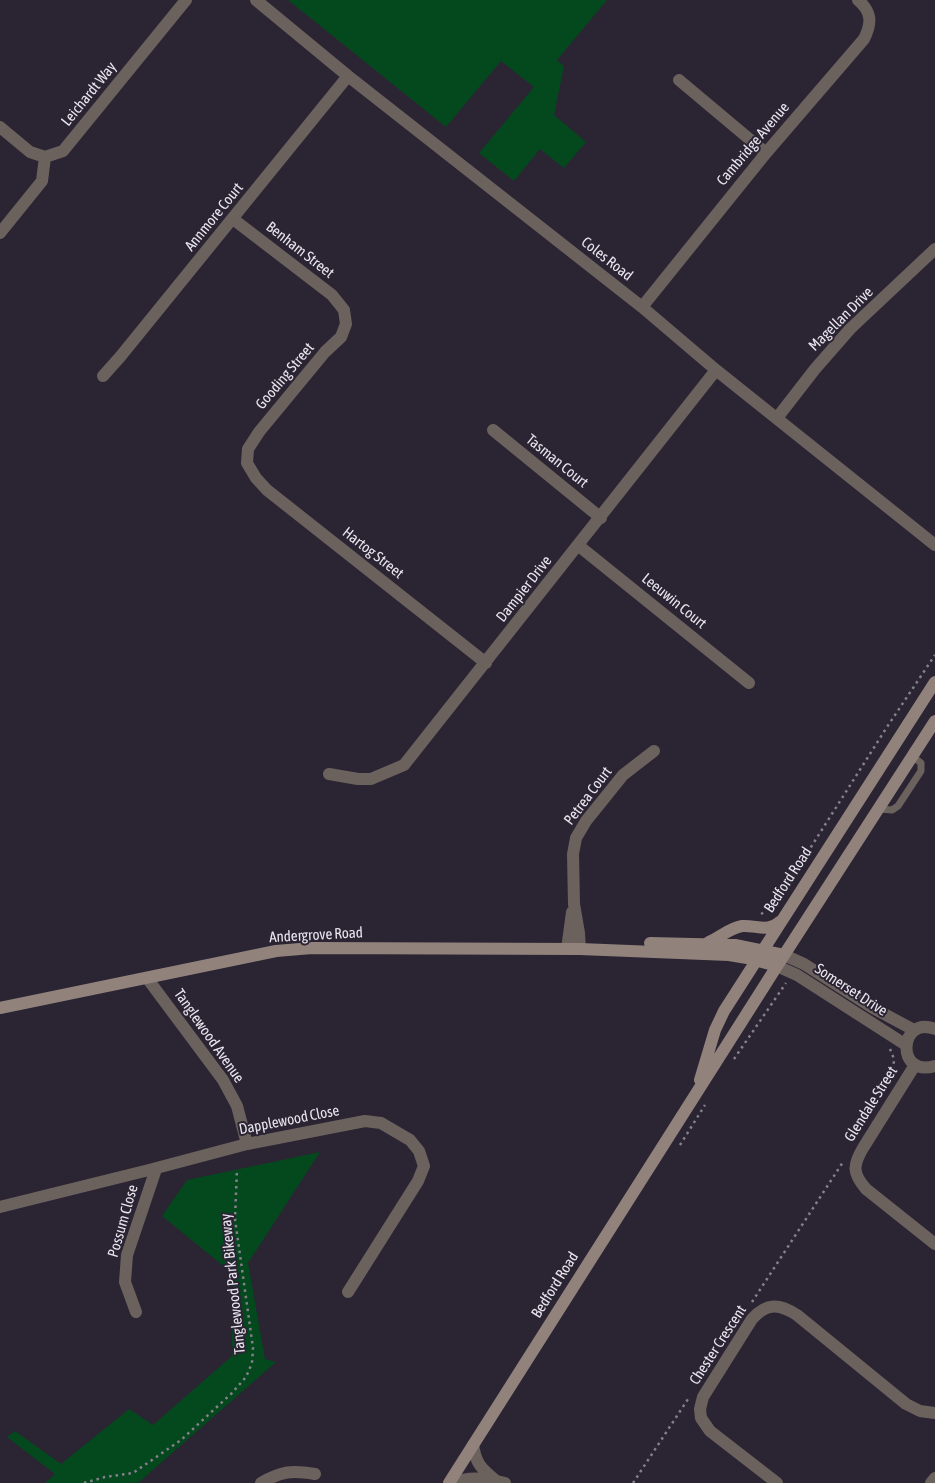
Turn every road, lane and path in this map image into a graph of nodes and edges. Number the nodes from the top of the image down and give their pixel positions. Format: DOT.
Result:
graph roads {
  1 [pos="186,0"];
  2 [pos="256,0"];
  3 [pos="858,0"];
  4 [pos="348,76"];
  5 [pos="680,80"];
  6 [pos="0,127"];
  7 [pos="766,153"];
  8 [pos="46,157"];
  9 [pos="233,219"];
  10 [pos="0,233"];
  11 [pos="935,249"];
  12 [pos="642,307"];
  13 [pos="344,310"];
  14 [pos="716,370"];
  15 [pos="103,376"];
  16 [pos="777,418"];
  17 [pos="493,430"];
  18 [pos="247,463"];
  19 [pos="600,518"];
  20 [pos="935,545"];
  21 [pos="579,546"];
  22 [pos="935,655"];
  23 [pos="486,663"];
  24 [pos="935,682"];
  25 [pos="749,683"];
  26 [pos="935,721"];
  27 [pos="654,751"];
  28 [pos="329,774"];
  29 [pos="783,919"];
  30 [pos="758,920"];
  31 [pos="697,944"];
  32 [pos="574,949"];
  33 [pos="759,955"];
  34 [pos="781,961"];
  35 [pos="147,978"];
  36 [pos="789,983"];
  37 [pos="0,1008"];
  38 [pos="935,1029"];
  39 [pos="914,1030"];
  40 [pos="888,1043"];
  41 [pos="906,1045"];
  42 [pos="734,1059"];
  43 [pos="915,1064"];
  44 [pos="935,1066"];
  45 [pos="892,1079"];
  46 [pos="707,1102"];
  47 [pos="689,1105"];
  48 [pos="247,1144"];
  49 [pos="678,1147"];
  50 [pos="847,1156"];
  51 [pos="156,1169"];
  52 [pos="237,1169"];
  53 [pos="0,1207"];
  54 [pos="935,1244"];
  55 [pos="348,1292"];
  56 [pos="748,1308"];
  57 [pos="136,1312"];
  58 [pos="693,1392"];
  59 [pos="935,1412"];
  60 [pos="473,1445"];
  61 [pos="315,1474"];
  62 [pos="935,1478"];
  63 [pos="500,1482"];
  64 [pos="84,1483"];
  65 [pos="261,1483"];
  66 [pos="449,1483"];
  67 [pos="456,1483"];
  68 [pos="633,1483"];
  69 [pos="777,1483"];
  70 [pos="931,1483"];
  1 -- 8 [label="street, Leichardt Way"];
  2 -- 4 [label="street, Coles Road"];
  3 -- 7 [label="street, Cambridge Avenue"];
  4 -- 9 [label="street, Annmore Court"];
  4 -- 12 [label="street, Coles Road"];
  5 -- 7 [label="street"];
  6 -- 8 [label="street"];
  7 -- 12 [label="street, Cambridge Avenue"];
  8 -- 10 [label="street"];
  9 -- 13 [label="street, Benham Street"];
  9 -- 15 [label="street, Annmore Court"];
  11 -- 16 [label="street, Magellan Drive"];
  12 -- 14 [label="street, Coles Road"];
  13 -- 18 [label="street, Gooding Street"];
  14 -- 16 [label="street, Coles Road"];
  14 -- 19 [label="street, Dampier Drive"];
  16 -- 20 [label="street, Coles Road"];
  17 -- 19 [label="street, Tasman Court"];
  18 -- 23 [label="street, Hartog Street"];
  19 -- 21 [label="street, Dampier Drive"];
  21 -- 23 [label="street, Dampier Drive"];
  21 -- 25 [label="street, Leeuwin Court"];
  22 -- 30 [label="path"];
  23 -- 28 [label="street, Dampier Drive"];
  24 -- 29 [label="street, Bedford Road"];
  26 -- 34 [label="street, Bedford Road"];
  27 -- 32 [label="street, Petrea Court"];
  29 -- 31 [label="street"];
  29 -- 33 [label="street, Bedford Road"];
  31 -- 32 [label="street, Andergrove Road"];
  31 -- 33 [label="street, Andergrove Road"];
  32 -- 33 [label="street, Andergrove Road"];
  32 -- 35 [label="street, Andergrove Road"];
  33 -- 34 [label="street, Andergrove Road"];
  33 -- 47 [label="street, Bedford Road"];
  34 -- 39 [label="street, Somerset Drive"];
  34 -- 41 [label="street, Somerset Drive"];
  34 -- 47 [label="street, Bedford Road"];
  35 -- 37 [label="street, Andergrove Road"];
  35 -- 48 [label="street, Tanglewood Avenue"];
  36 -- 42 [label="path"];
  38 -- 39 [label="street"];
  39 -- 41 [label="street"];
  40 -- 45 [label="path"];
  41 -- 43 [label="street"];
  43 -- 44 [label="street"];
  43 -- 54 [label="street, Glendale Street"];
  46 -- 49 [label="path"];
  47 -- 60 [label="street, Bedford Road"];
  48 -- 51 [label="street, Dapplewood Close"];
  48 -- 55 [label="street, Dapplewood Close"];
  50 -- 56 [label="path"];
  51 -- 53 [label="street, Dapplewood Close"];
  51 -- 57 [label="street, Possum Close"];
  52 -- 64 [label="path, Tanglewood Park Bikeway"];
  58 -- 68 [label="path"];
  59 -- 69 [label="street, Chester Crescent"];
  60 -- 63 [label="street"];
  60 -- 66 [label="street, Bedford Road"];
  61 -- 65 [label="street"];
  62 -- 70 [label="street"];
  63 -- 67 [label="street"];
}
